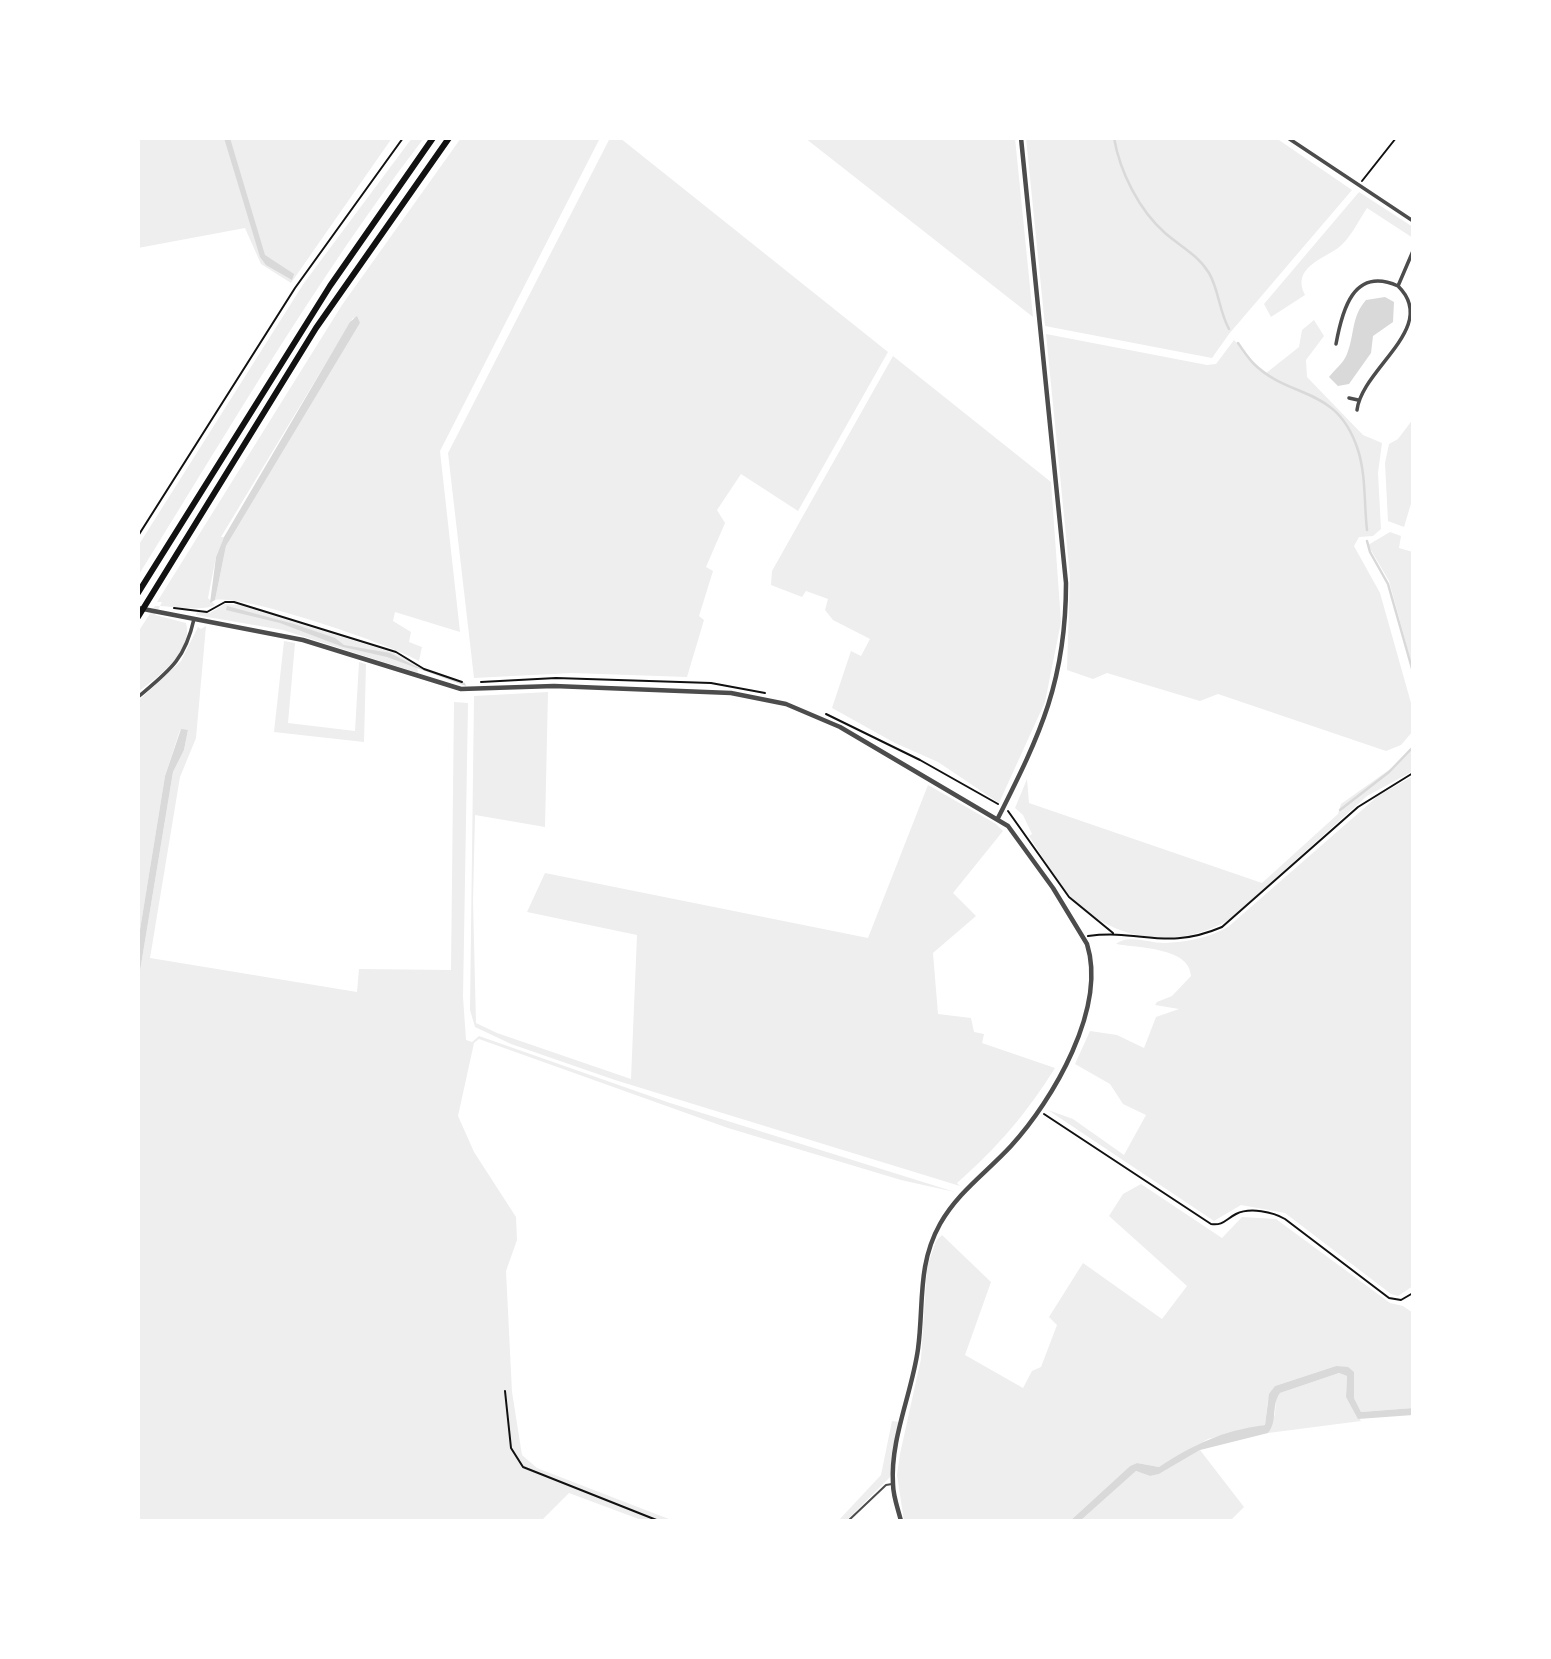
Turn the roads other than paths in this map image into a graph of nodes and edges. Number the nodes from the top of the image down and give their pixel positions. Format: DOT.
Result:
graph roads {
  1 [pos="433,138"];
  2 [pos="449,138"];
  3 [pos="1021,138"];
  4 [pos="1288,138"];
  5 [pos="1413,221"];
  6 [pos="1413,251"];
  7 [pos="1398,286"];
  8 [pos="1336,344"];
  9 [pos="1349,398"];
  10 [pos="1358,400"];
  11 [pos="1357,410"];
  12 [pos="139,592"];
  13 [pos="138,608"];
  14 [pos="138,617"];
  15 [pos="194,618"];
  16 [pos="138,697"];
  17 [pos="998,818"];
  18 [pos="893,1484"];
  19 [pos="848,1521"];
  20 [pos="901,1521"];
  1 -- 12 [label="highway"];
  2 -- 14 [label="highway"];
  3 -- 17 [label="street"];
  4 -- 5 [label="street"];
  6 -- 7 [label="street"];
  7 -- 8 [label="street"];
  7 -- 10 [label="street"];
  9 -- 10 [label="street"];
  10 -- 11 [label="street"];
  13 -- 15 [label="street"];
  15 -- 16 [label="street"];
  15 -- 17 [label="street"];
  17 -- 18 [label="street"];
  18 -- 19 [label="lane"];
  18 -- 20 [label="street"];
}
